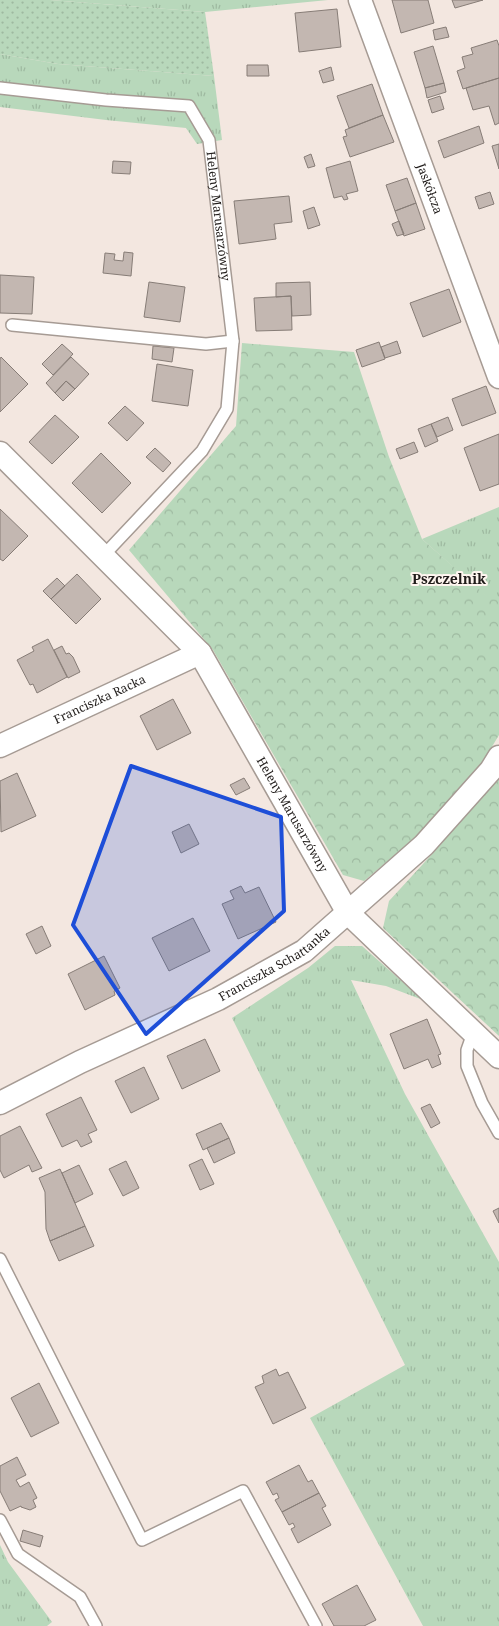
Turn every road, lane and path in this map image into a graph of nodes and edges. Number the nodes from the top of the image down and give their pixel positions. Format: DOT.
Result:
graph roads {
  1 [pos="360,0"];
  2 [pos="0,88"];
  3 [pos="12,325"];
  4 [pos="233,341"];
  5 [pos="499,377"];
  6 [pos="0,453"];
  7 [pos="103,556"];
  8 [pos="200,654"];
  9 [pos="0,746"];
  10 [pos="499,757"];
  11 [pos="348,913"];
  12 [pos="473,1033"];
  13 [pos="499,1057"];
  14 [pos="0,1103"];
  15 [pos="499,1133"];
  16 [pos="0,1259"];
  17 [pos="0,1520"];
  18 [pos="96,1626"];
  19 [pos="316,1626"];
  1 -- 5 [label="street, Jaskółcza"];
  2 -- 4 [label="lane, Heleny Marusarzówny"];
  3 -- 4 [label="lane"];
  4 -- 7 [label="lane, Heleny Marusarzówny"];
  6 -- 7 [label="street, Heleny Marusarzówny"];
  7 -- 8 [label="street, Heleny Marusarzówny"];
  8 -- 9 [label="street, Franciszka Racka"];
  8 -- 11 [label="street, Heleny Marusarzówny"];
  10 -- 11 [label="street, Franciszka Schattanka"];
  11 -- 12 [label="street, Heleny Marusarzówny"];
  11 -- 14 [label="street, Franciszka Schattanka"];
  12 -- 13 [label="street, Heleny Marusarzówny"];
  12 -- 15 [label="lane"];
  16 -- 19 [label="lane"];
  17 -- 18 [label="lane"];
}
